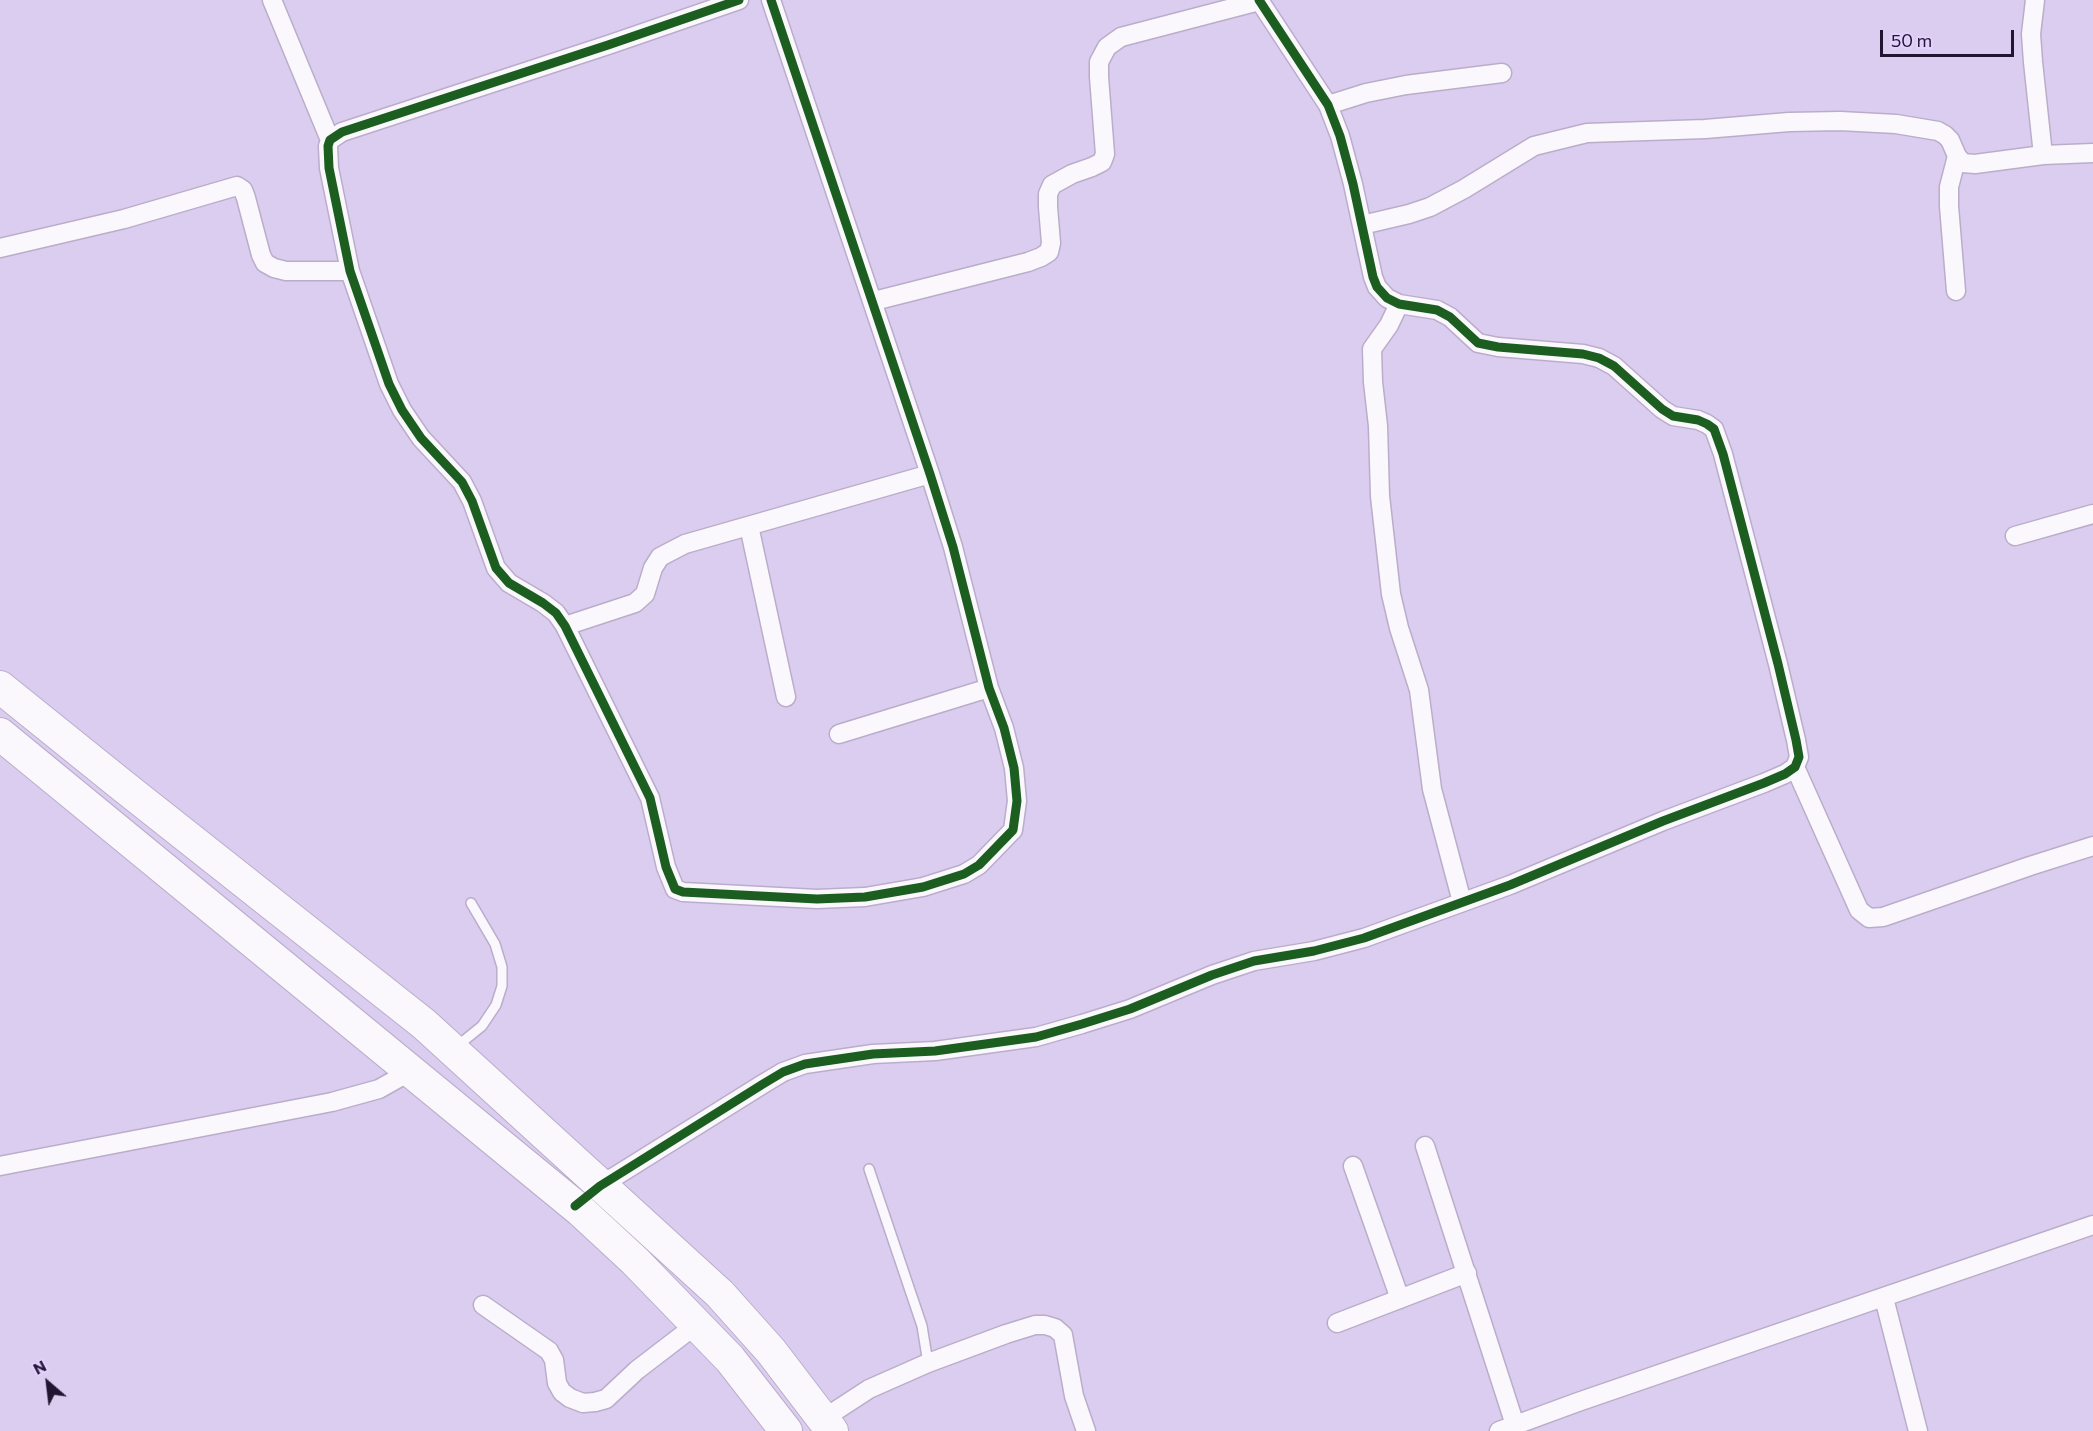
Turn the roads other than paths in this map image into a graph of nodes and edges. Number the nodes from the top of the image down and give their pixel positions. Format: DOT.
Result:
graph roads {
  1 [pos="272,0"];
  2 [pos="739,0"];
  3 [pos="771,0"];
  4 [pos="2035,0"];
  5 [pos="1259,1"];
  6 [pos="1503,73"];
  7 [pos="1328,105"];
  8 [pos="330,140"];
  9 [pos="2093,153"];
  10 [pos="2043,155"];
  11 [pos="1957,156"];
  12 [pos="1362,225"];
  13 [pos="0,248"];
  14 [pos="350,271"];
  15 [pos="1956,291"];
  16 [pos="874,301"];
  17 [pos="1399,304"];
  18 [pos="930,474"];
  19 [pos="2093,514"];
  20 [pos="749,526"];
  21 [pos="2015,536"];
  22 [pos="565,626"];
  23 [pos="0,687"];
  24 [pos="989,688"];
  25 [pos="786,698"];
  26 [pos="0,734"];
  27 [pos="839,734"];
  28 [pos="1795,767"];
  29 [pos="2093,846"];
  30 [pos="1462,902"];
  31 [pos="471,903"];
  32 [pos="452,1051"];
  33 [pos="411,1071"];
  34 [pos="1425,1146"];
  35 [pos="0,1166"];
  36 [pos="1353,1166"];
  37 [pos="869,1168"];
  38 [pos="600,1186"];
  39 [pos="575,1206"];
  40 [pos="2093,1225"];
  41 [pos="1467,1273"];
  42 [pos="1884,1298"];
  43 [pos="1400,1299"];
  44 [pos="483,1305"];
  45 [pos="1337,1323"];
  46 [pos="697,1324"];
  47 [pos="928,1363"];
  48 [pos="828,1425"];
  49 [pos="1507,1428"];
  50 [pos="786,1431"];
  51 [pos="1086,1431"];
  52 [pos="1918,1431"];
  1 -- 8 [label="street"];
  2 -- 8 [label="street"];
  3 -- 16 [label="street"];
  4 -- 10 [label="street"];
  5 -- 7 [label="street"];
  5 -- 16 [label="street"];
  6 -- 7 [label="street"];
  7 -- 12 [label="street"];
  8 -- 14 [label="street"];
  9 -- 10 [label="street"];
  10 -- 11 [label="street"];
  11 -- 12 [label="street"];
  11 -- 15 [label="street"];
  12 -- 17 [label="street"];
  13 -- 14 [label="street"];
  14 -- 22 [label="street"];
  16 -- 18 [label="street"];
  17 -- 28 [label="street"];
  17 -- 30 [label="street"];
  18 -- 20 [label="street"];
  18 -- 24 [label="street"];
  19 -- 21 [label="street"];
  20 -- 22 [label="street"];
  20 -- 25 [label="street"];
  22 -- 24 [label="street"];
  23 -- 32 [label="highway"];
  24 -- 27 [label="street"];
  26 -- 33 [label="highway"];
  28 -- 29 [label="street"];
  28 -- 30 [label="street"];
  30 -- 38 [label="street"];
  31 -- 32 [label="lane"];
  32 -- 38 [label="highway"];
  33 -- 35 [label="street"];
  33 -- 39 [label="highway"];
  34 -- 41 [label="street"];
  36 -- 43 [label="street"];
  37 -- 47 [label="lane"];
  38 -- 39 [label="street"];
  38 -- 48 [label="highway"];
  39 -- 46 [label="highway"];
  40 -- 42 [label="street"];
  41 -- 43 [label="street"];
  41 -- 49 [label="street"];
  42 -- 49 [label="street"];
  42 -- 52 [label="street"];
  43 -- 45 [label="street"];
  44 -- 46 [label="street"];
  46 -- 50 [label="highway"];
  47 -- 48 [label="street"];
  47 -- 51 [label="street"];
}
